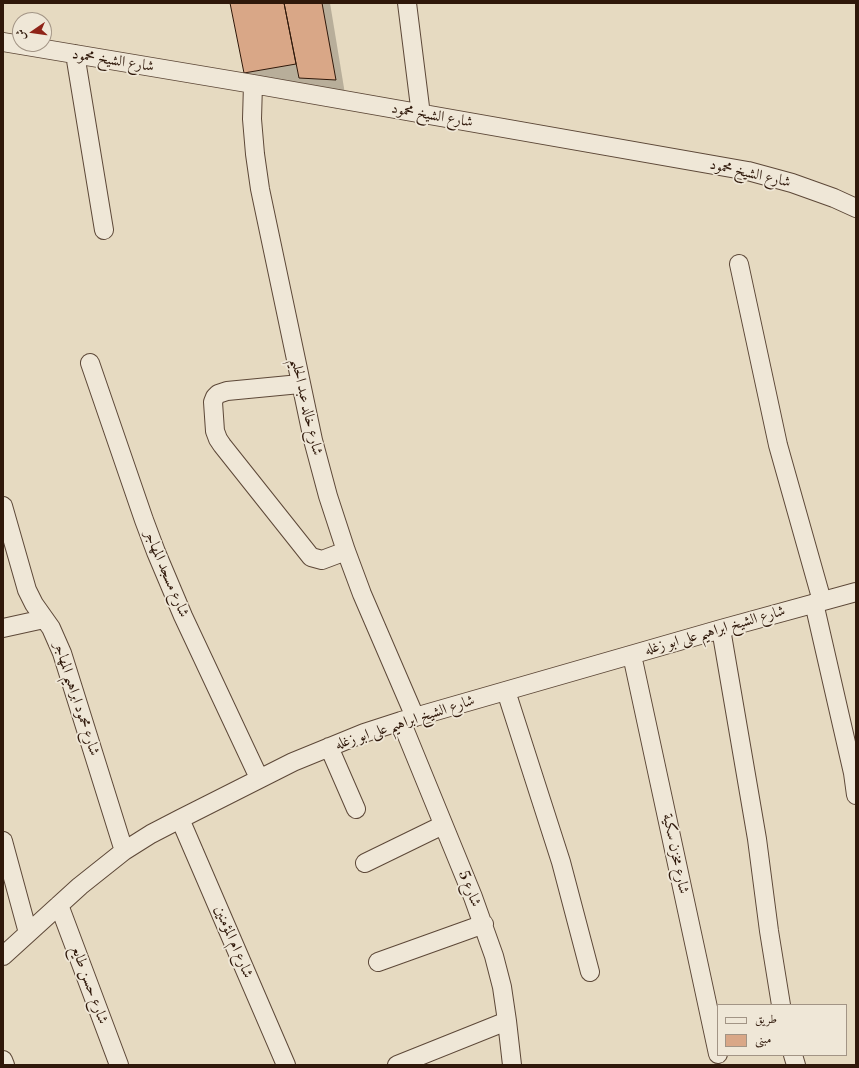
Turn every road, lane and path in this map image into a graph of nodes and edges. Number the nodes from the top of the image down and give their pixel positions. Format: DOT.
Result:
graph roads {
  1 [pos="407,3"];
  2 [pos="3,42"];
  3 [pos="75,54"];
  4 [pos="253,84"];
  5 [pos="421,114"];
  6 [pos="856,208"];
  7 [pos="104,230"];
  8 [pos="739,264"];
  9 [pos="90,363"];
  10 [pos="300,384"];
  11 [pos="3,506"];
  12 [pos="346,550"];
  13 [pos="856,592"];
  14 [pos="818,602"];
  15 [pos="44,619"];
  16 [pos="3,628"];
  17 [pos="721,629"];
  18 [pos="632,654"];
  19 [pos="506,691"];
  20 [pos="408,719"];
  21 [pos="329,747"];
  22 [pos="259,778"];
  23 [pos="856,795"];
  24 [pos="356,808"];
  25 [pos="180,819"];
  26 [pos="443,825"];
  27 [pos="3,841"];
  28 [pos="124,851"];
  29 [pos="365,863"];
  30 [pos="59,905"];
  31 [pos="484,924"];
  32 [pos="28,933"];
  33 [pos="3,956"];
  34 [pos="378,962"];
  35 [pos="590,972"];
  36 [pos="781,1004"];
  37 [pos="507,1021"];
  38 [pos="717,1050"];
  39 [pos="3,1060"];
  40 [pos="5,1065"];
  41 [pos="119,1065"];
  42 [pos="286,1065"];
  43 [pos="397,1065"];
  44 [pos="512,1065"];
  1 -- 5 [label="street"];
  2 -- 3 [label="street, شارع الشيخ محمود"];
  3 -- 4 [label="street, شارع الشيخ محمود"];
  3 -- 7 [label="street"];
  4 -- 5 [label="street, شارع الشيخ محمود"];
  4 -- 10 [label="street, شارع خالد عبد الحليم"];
  5 -- 6 [label="street, شارع الشيخ محمود"];
  8 -- 14 [label="street"];
  9 -- 22 [label="street, شارع مسجد المهاجر"];
  10 -- 12 [label="street, شارع خالد عبد الحليم"];
  10 -- 12 [label="street"];
  11 -- 15 [label="street, شارع محمود ابراهيم المهاجر"];
  12 -- 20 [label="street, شارع خالد عبد الحليم"];
  13 -- 14 [label="street, شارع الشيخ ابراهيم على ابو زغله"];
  14 -- 17 [label="street, شارع الشيخ ابراهيم على ابو زغله"];
  14 -- 23 [label="street"];
  15 -- 16 [label="street"];
  15 -- 28 [label="street, شارع محمود ابراهيم المهاجر"];
  17 -- 18 [label="street, شارع الشيخ ابراهيم على ابو زغله"];
  17 -- 36 [label="street"];
  18 -- 19 [label="street, شارع الشيخ ابراهيم على ابو زغله"];
  18 -- 38 [label="street, شارع مخزن سكية"];
  19 -- 20 [label="street, شارع الشيخ ابراهيم على ابو زغله"];
  19 -- 35 [label="street"];
  20 -- 21 [label="street, شارع الشيخ ابراهيم على ابو زغله"];
  20 -- 26 [label="street, شارع 5"];
  21 -- 22 [label="street, شارع الشيخ ابراهيم على ابو زغله"];
  21 -- 24 [label="street"];
  22 -- 25 [label="street, شارع الشيخ ابراهيم على ابو زغله"];
  25 -- 28 [label="street, شارع الشيخ ابراهيم على ابو زغله"];
  25 -- 42 [label="street, شارع ام المؤمنين"];
  26 -- 29 [label="street"];
  26 -- 31 [label="street, شارع 5"];
  27 -- 32 [label="street"];
  28 -- 30 [label="street, شارع الشيخ ابراهيم على ابو زغله"];
  30 -- 32 [label="street, شارع الشيخ ابراهيم على ابو زغله"];
  30 -- 41 [label="street, شارع حسن طايع"];
  31 -- 34 [label="street"];
  31 -- 37 [label="street, شارع 5"];
  32 -- 33 [label="street, شارع الشيخ ابراهيم على ابو زغله"];
  37 -- 43 [label="street"];
  37 -- 44 [label="street, شارع 5"];
  39 -- 40 [label="street"];
}
